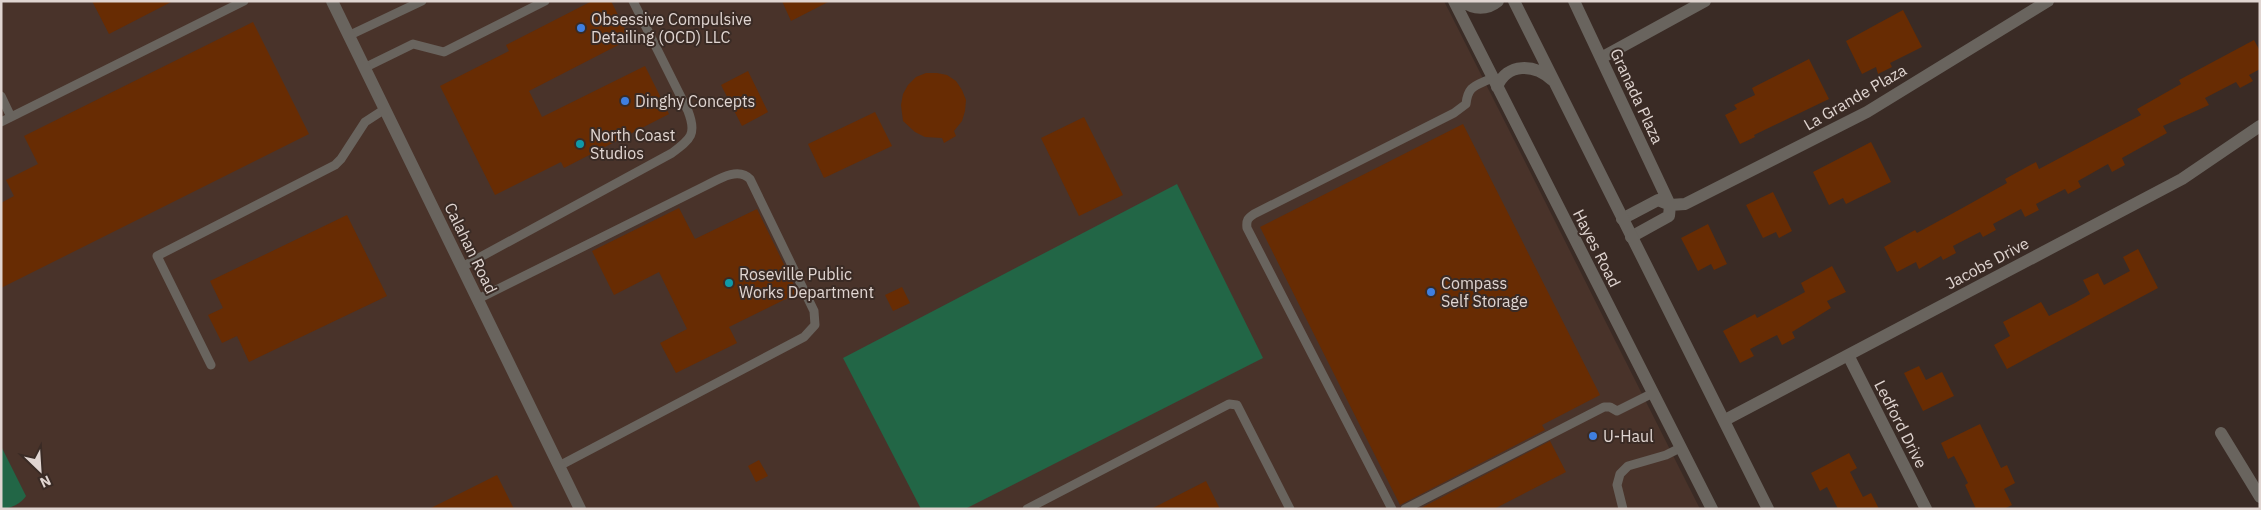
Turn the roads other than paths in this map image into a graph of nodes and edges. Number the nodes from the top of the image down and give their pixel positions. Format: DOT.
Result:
graph roads {
  1 [pos="244,1"];
  2 [pos="332,1"];
  3 [pos="422,1"];
  4 [pos="545,1"];
  5 [pos="632,1"];
  6 [pos="1454,1"];
  7 [pos="1462,1"];
  8 [pos="1498,1"];
  9 [pos="1514,1"];
  10 [pos="1574,1"];
  11 [pos="1705,1"];
  12 [pos="2048,1"];
  13 [pos="348,36"];
  14 [pos="1601,58"];
  15 [pos="364,68"];
  16 [pos="1495,82"];
  17 [pos="1556,83"];
  18 [pos="1,96"];
  19 [pos="385,109"];
  20 [pos="11,116"];
  21 [pos="1,122"];
  22 [pos="2260,126"];
  23 [pos="1670,205"];
  24 [pos="1622,219"];
  25 [pos="1631,237"];
  26 [pos="462,267"];
  27 [pos="478,299"];
  28 [pos="1848,355"];
  29 [pos="212,365"];
  30 [pos="1653,393"];
  31 [pos="1724,420"];
  32 [pos="2221,433"];
  33 [pos="1680,448"];
  34 [pos="559,466"];
  35 [pos="2260,497"];
  36 [pos="580,509"];
  37 [pos="1027,509"];
  38 [pos="1290,509"];
  39 [pos="1392,509"];
  40 [pos="1405,509"];
  41 [pos="1622,509"];
  42 [pos="1712,509"];
  43 [pos="1768,509"];
  44 [pos="1926,509"];
  1 -- 20 [label="lane"];
  2 -- 13 [label="street, Calahan Road"];
  3 -- 13 [label="lane"];
  4 -- 15 [label="lane"];
  5 -- 26 [label="lane"];
  6 -- 16 [label="street, Hayes Road"];
  7 -- 8 [label="street"];
  9 -- 17 [label="street"];
  10 -- 14 [label="street, Granada Plaza"];
  11 -- 14 [label="street"];
  12 -- 23 [label="street, La Grande Plaza"];
  13 -- 15 [label="street, Calahan Road"];
  14 -- 23 [label="street, Granada Plaza"];
  15 -- 19 [label="street, Calahan Road"];
  16 -- 17 [label="street"];
  16 -- 30 [label="street, Hayes Road"];
  16 -- 39 [label="lane"];
  17 -- 24 [label="street"];
  18 -- 20 [label="lane"];
  19 -- 26 [label="street, Calahan Road"];
  19 -- 29 [label="lane"];
  20 -- 21 [label="lane"];
  22 -- 28 [label="street, Jacobs Drive"];
  23 -- 24 [label="street, La Grande Plaza"];
  23 -- 25 [label="street"];
  24 -- 25 [label="street"];
  25 -- 31 [label="street"];
  26 -- 27 [label="street, Calahan Road"];
  27 -- 34 [label="street, Calahan Road"];
  27 -- 34 [label="lane"];
  28 -- 31 [label="street, Jacobs Drive"];
  28 -- 44 [label="street, Ledford Drive"];
  30 -- 33 [label="street, Hayes Road"];
  30 -- 40 [label="lane"];
  31 -- 43 [label="street"];
  32 -- 35 [label="street"];
  33 -- 41 [label="lane"];
  33 -- 42 [label="street, Hayes Road"];
  34 -- 36 [label="street, Calahan Road"];
  37 -- 38 [label="lane"];
}
